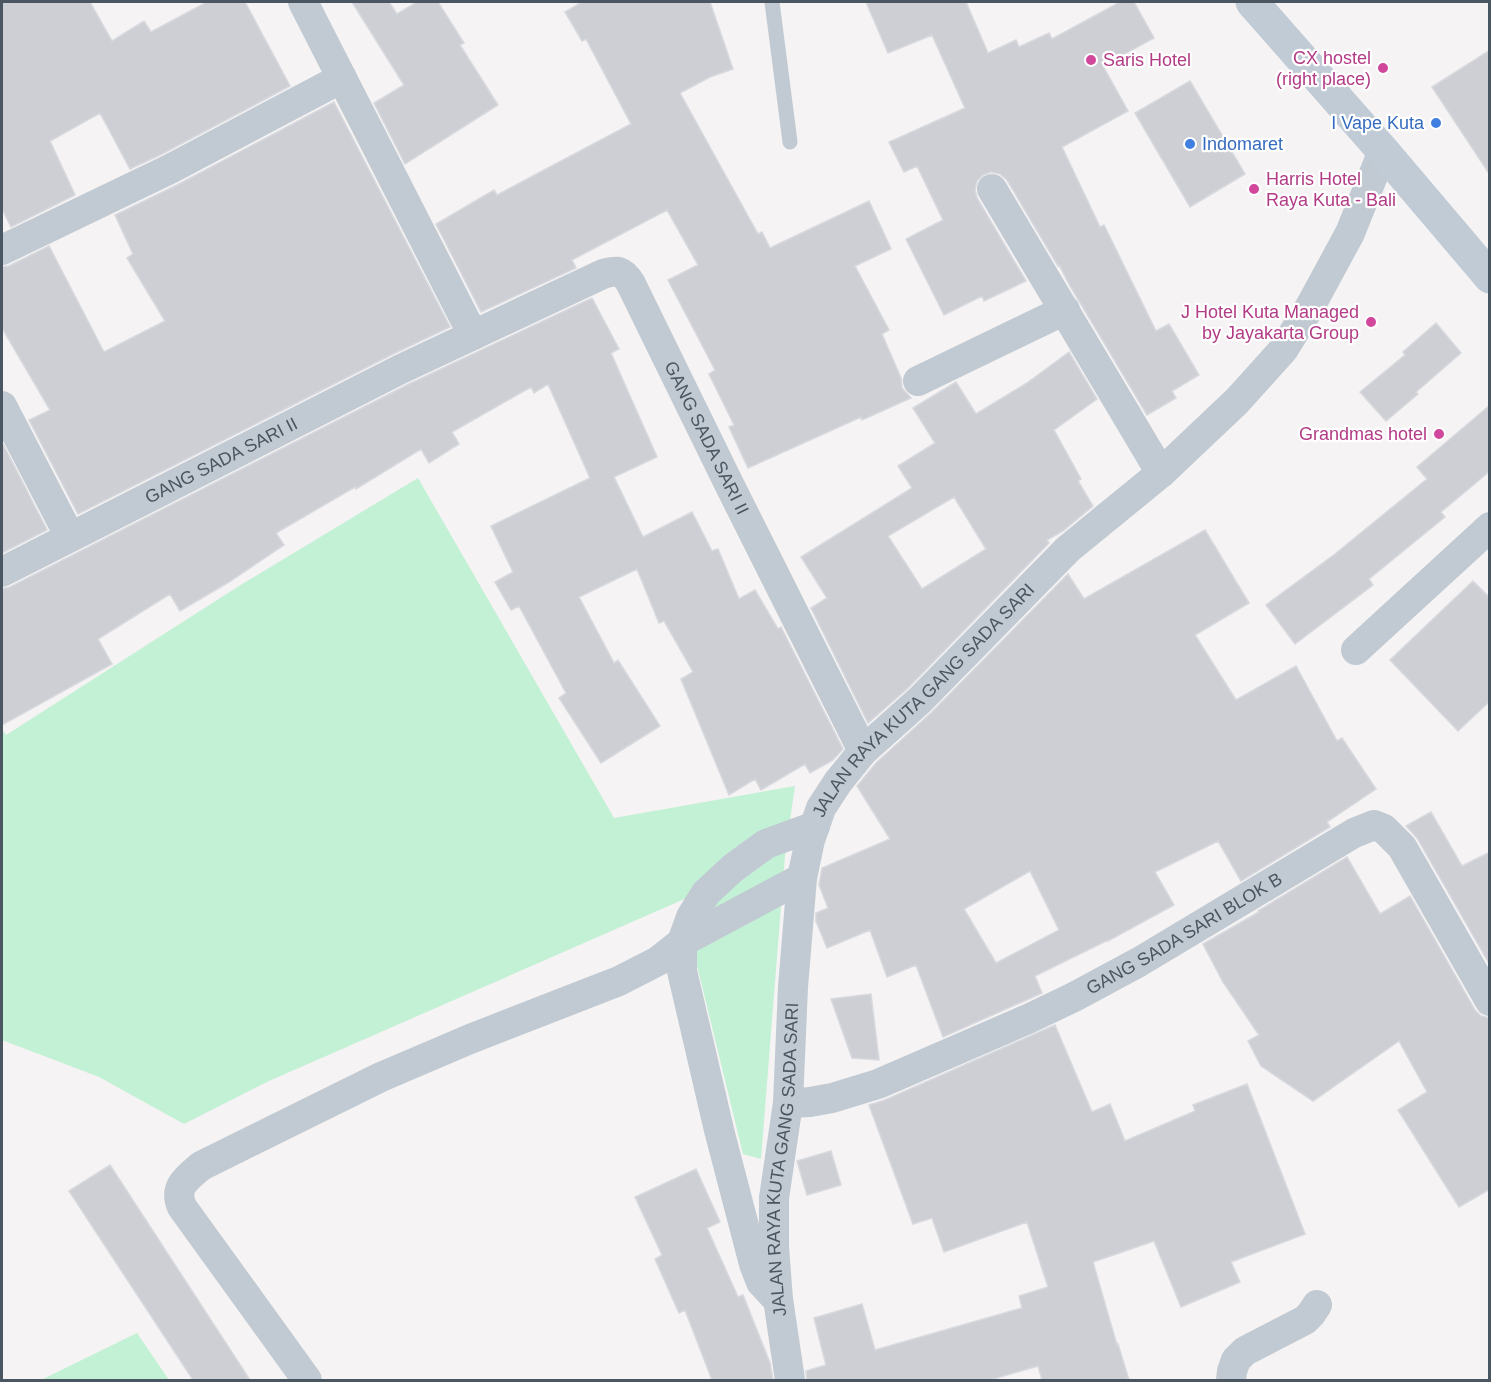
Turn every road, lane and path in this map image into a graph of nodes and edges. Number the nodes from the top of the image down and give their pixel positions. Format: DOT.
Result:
graph roads {
  1 [pos="303,2"];
  2 [pos="772,2"];
  3 [pos="1252,2"];
  4 [pos="342,78"];
  5 [pos="790,142"];
  6 [pos="1383,151"];
  7 [pos="993,189"];
  8 [pos="2,250"];
  9 [pos="1490,278"];
  10 [pos="1065,310"];
  11 [pos="473,335"];
  12 [pos="918,381"];
  13 [pos="2,406"];
  14 [pos="1161,472"];
  15 [pos="1490,527"];
  16 [pos="70,537"];
  17 [pos="2,572"];
  18 [pos="1356,650"];
  19 [pos="862,751"];
  20 [pos="815,826"];
  21 [pos="802,878"];
  22 [pos="682,942"];
  23 [pos="1490,1001"];
  24 [pos="788,1103"];
  25 [pos="778,1299"];
  26 [pos="1317,1305"];
  27 [pos="308,1380"];
  28 [pos="790,1380"];
  29 [pos="1231,1380"];
  1 -- 4 [label="street"];
  2 -- 5 [label="lane"];
  3 -- 6 [label="main road"];
  4 -- 8 [label="street"];
  4 -- 11 [label="street"];
  6 -- 9 [label="main road"];
  6 -- 14 [label="street, JALAN RAYA KUTA GANG SADA SARI"];
  7 -- 10 [label="street"];
  10 -- 12 [label="street"];
  10 -- 14 [label="street"];
  11 -- 16 [label="street, GANG SADA SARI II"];
  11 -- 19 [label="street, GANG SADA SARI II"];
  13 -- 16 [label="street"];
  14 -- 19 [label="street, JALAN RAYA KUTA GANG SADA SARI"];
  15 -- 18 [label="street"];
  16 -- 17 [label="street, GANG SADA SARI II"];
  19 -- 20 [label="street, JALAN RAYA KUTA GANG SADA SARI"];
  20 -- 21 [label="street, JALAN RAYA KUTA GANG SADA SARI"];
  20 -- 22 [label="street"];
  21 -- 22 [label="street"];
  21 -- 24 [label="street, JALAN RAYA KUTA GANG SADA SARI"];
  22 -- 25 [label="street"];
  22 -- 27 [label="street"];
  23 -- 24 [label="street, GANG SADA SARI BLOK B"];
  24 -- 25 [label="street, JALAN RAYA KUTA GANG SADA SARI"];
  25 -- 28 [label="street, JALAN RAYA KUTA GANG SADA SARI"];
  26 -- 29 [label="street"];
}
